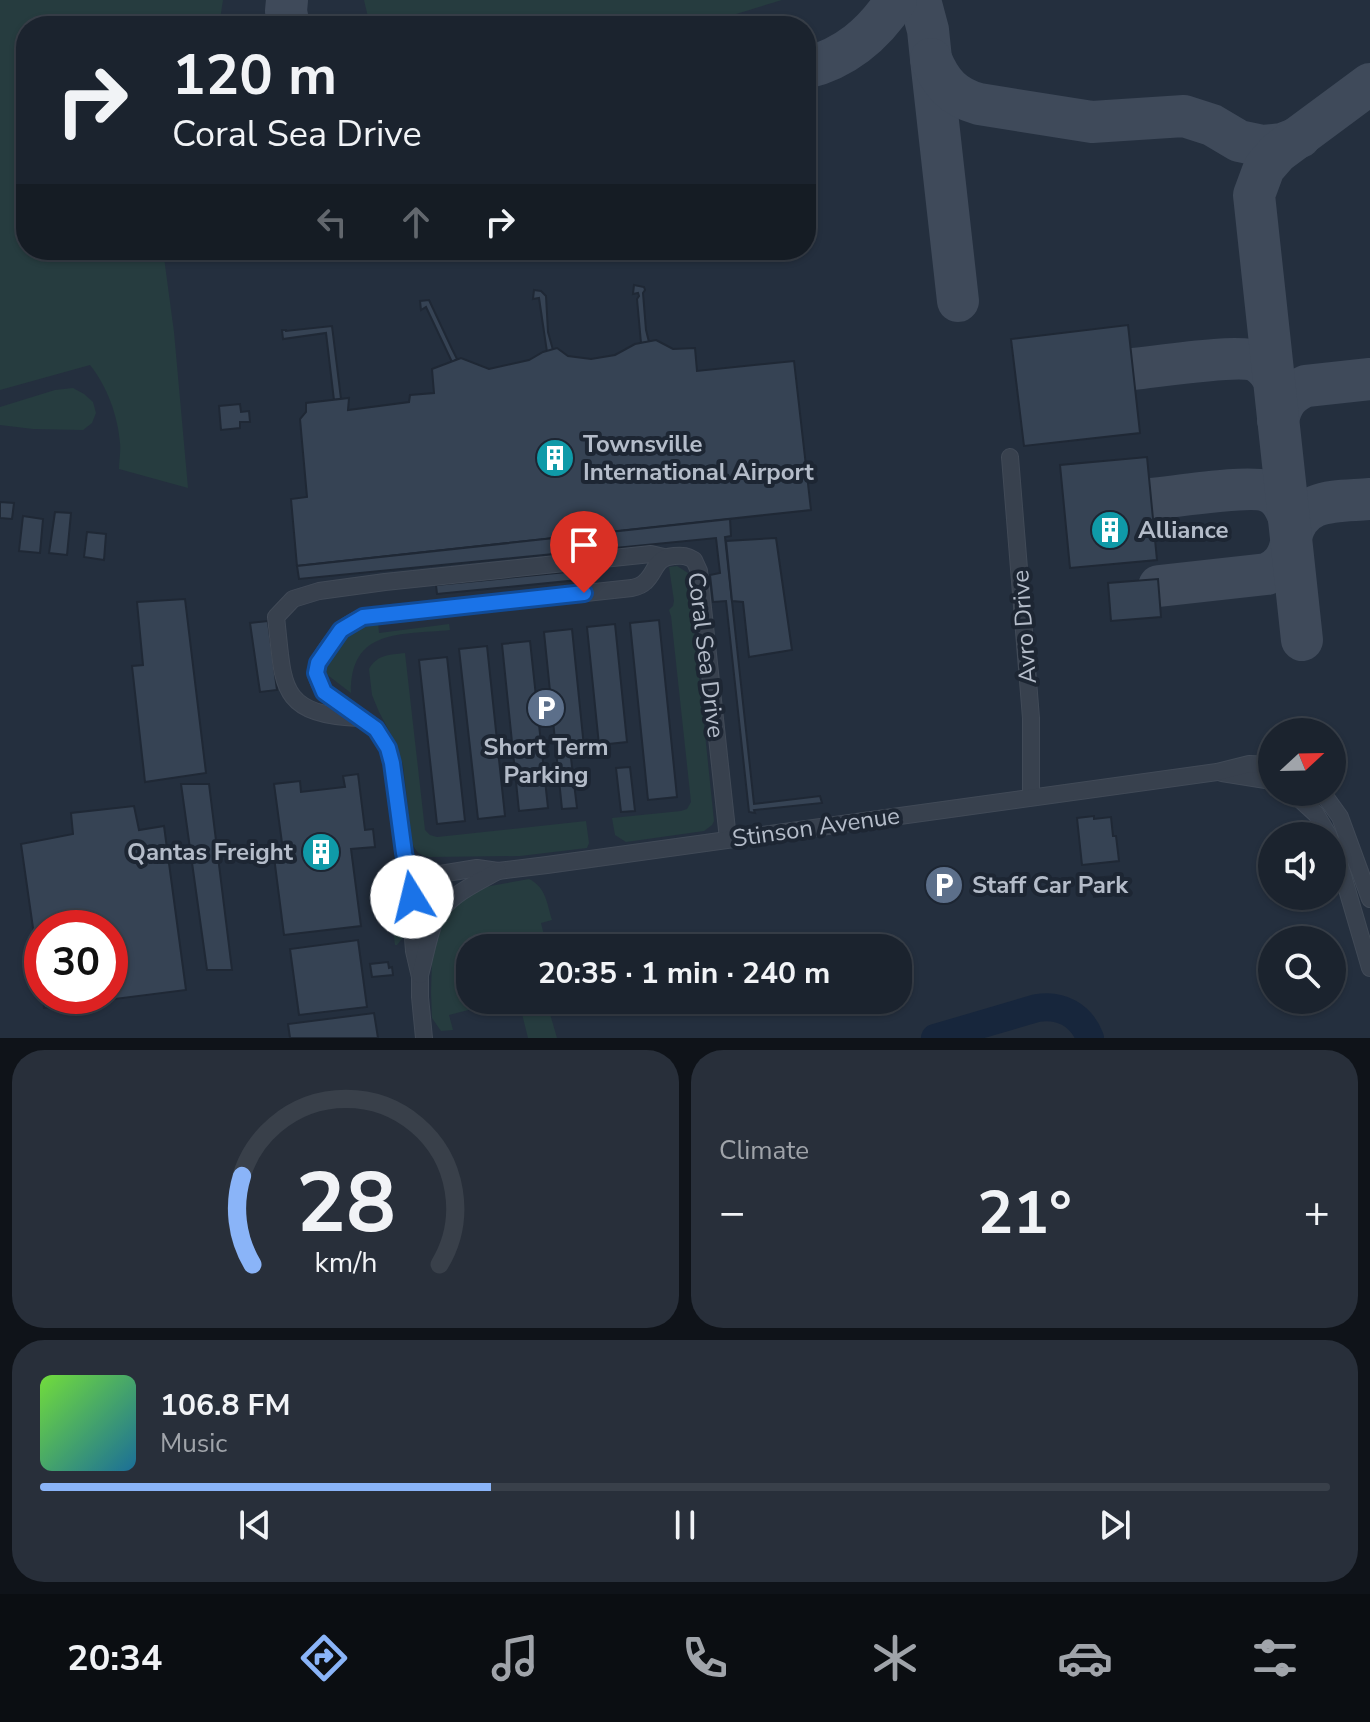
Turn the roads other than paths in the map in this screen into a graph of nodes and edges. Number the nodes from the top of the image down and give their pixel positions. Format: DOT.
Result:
graph roads {
  1 [pos="1010,457"];
  2 [pos="664,557"];
  3 [pos="359,718"];
  4 [pos="1258,764"];
  5 [pos="1217,772"];
  6 [pos="1258,779"];
  7 [pos="1031,797"];
  8 [pos="1307,806"];
  9 [pos="1332,806"];
  10 [pos="1321,822"];
  11 [pos="728,839"];
  12 [pos="498,871"];
  13 [pos="416,878"];
  14 [pos="1346,886"];
  15 [pos="1370,899"];
  16 [pos="1370,968"];
  17 [pos="420,977"];
  18 [pos="424,1038"];
  1 -- 7 [label="street, Avro Drive"];
  2 -- 3 [label="street, Coral Sea Drive"];
  2 -- 3 [label="street"];
  2 -- 11 [label="street, Coral Sea Drive"];
  3 -- 13 [label="street, Coral Sea Drive"];
  4 -- 5 [label="street"];
  5 -- 6 [label="street"];
  5 -- 7 [label="street, Stinson Avenue"];
  7 -- 11 [label="street, Stinson Avenue"];
  8 -- 10 [label="street"];
  9 -- 15 [label="street"];
  11 -- 12 [label="street, Stinson Avenue"];
  12 -- 13 [label="street, Stinson Avenue"];
  12 -- 17 [label="street"];
  13 -- 17 [label="street"];
  14 -- 16 [label="street"];
  17 -- 18 [label="street"];
}
